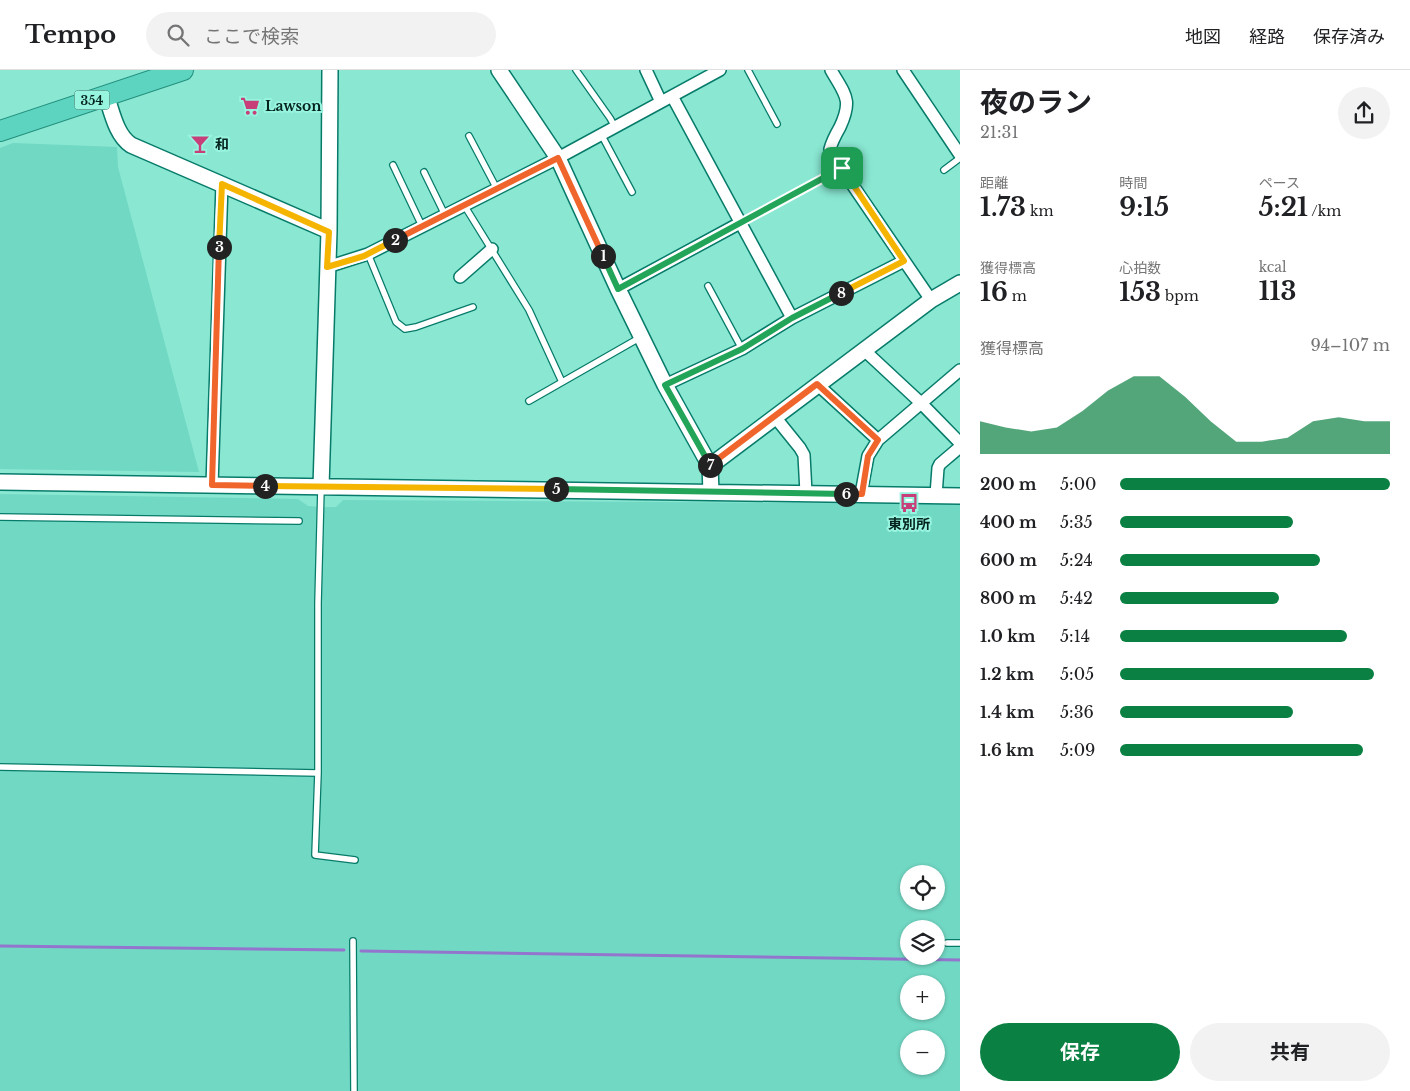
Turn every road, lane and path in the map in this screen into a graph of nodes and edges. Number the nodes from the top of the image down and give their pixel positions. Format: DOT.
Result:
graph roads {
  1 [pos="140,70"];
  2 [pos="183,70"];
  3 [pos="330,70"];
  4 [pos="499,70"];
  5 [pos="576,70"];
  6 [pos="646,70"];
  7 [pos="720,70"];
  8 [pos="748,70"];
  9 [pos="831,70"];
  10 [pos="903,70"];
  11 [pos="106,95"];
  12 [pos="672,96"];
  13 [pos="660,102"];
  14 [pos="0,118"];
  15 [pos="777,124"];
  16 [pos="615,127"];
  17 [pos="0,131"];
  18 [pos="601,134"];
  19 [pos="469,136"];
  20 [pos="960,157"];
  21 [pos="558,158"];
  22 [pos="393,165"];
  23 [pos="842,168"];
  24 [pos="944,170"];
  25 [pos="424,172"];
  26 [pos="222,184"];
  27 [pos="497,189"];
  28 [pos="632,192"];
  29 [pos="464,205"];
  30 [pos="445,215"];
  31 [pos="740,223"];
  32 [pos="422,226"];
  33 [pos="329,232"];
  34 [pos="492,249"];
  35 [pos="368,254"];
  36 [pos="904,261"];
  37 [pos="327,267"];
  38 [pos="460,276"];
  39 [pos="960,283"];
  40 [pos="708,286"];
  41 [pos="618,289"];
  42 [pos="931,300"];
  43 [pos="473,307"];
  44 [pos="792,318"];
  45 [pos="641,337"];
  46 [pos="742,349"];
  47 [pos="864,350"];
  48 [pos="960,370"];
  49 [pos="562,382"];
  50 [pos="817,384"];
  51 [pos="665,385"];
  52 [pos="529,401"];
  53 [pos="922,404"];
  54 [pos="775,417"];
  55 [pos="878,440"];
  56 [pos="960,443"];
  57 [pos="960,447"];
  58 [pos="710,466"];
  59 [pos="0,482"];
  60 [pos="212,485"];
  61 [pos="321,487"];
  62 [pos="711,492"];
  63 [pos="806,493"];
  64 [pos="862,494"];
  65 [pos="936,495"];
  66 [pos="960,496"];
  67 [pos="0,517"];
  68 [pos="299,521"];
  69 [pos="0,767"];
  70 [pos="318,773"];
  71 [pos="356,860"];
  72 [pos="353,941"];
  73 [pos="947,943"];
  74 [pos="960,943"];
  75 [pos="354,1091"];
  1 -- 14 [label="highway, 354"];
  2 -- 11 [label="highway, 354"];
  3 -- 33 [label="street"];
  4 -- 21 [label="street"];
  5 -- 16 [label="lane"];
  6 -- 13 [label="street"];
  7 -- 12 [label="street"];
  8 -- 15 [label="lane"];
  9 -- 23 [label="street"];
  10 -- 20 [label="street"];
  11 -- 17 [label="highway, 354"];
  11 -- 26 [label="street"];
  12 -- 13 [label="street"];
  12 -- 31 [label="street"];
  13 -- 16 [label="street"];
  16 -- 18 [label="street"];
  18 -- 21 [label="street"];
  18 -- 28 [label="lane"];
  19 -- 27 [label="lane"];
  20 -- 24 [label="lane"];
  21 -- 27 [label="street"];
  21 -- 41 [label="street"];
  22 -- 32 [label="lane"];
  23 -- 31 [label="lane"];
  23 -- 36 [label="street"];
  25 -- 30 [label="lane"];
  26 -- 33 [label="street"];
  26 -- 60 [label="street"];
  27 -- 29 [label="street"];
  29 -- 30 [label="street"];
  29 -- 34 [label="lane"];
  30 -- 32 [label="street"];
  31 -- 41 [label="street"];
  31 -- 44 [label="street"];
  32 -- 35 [label="street"];
  33 -- 37 [label="street"];
  34 -- 38 [label="street"];
  34 -- 49 [label="lane"];
  35 -- 37 [label="street"];
  35 -- 43 [label="lane"];
  36 -- 42 [label="street"];
  36 -- 44 [label="street"];
  37 -- 61 [label="street"];
  39 -- 42 [label="street"];
  40 -- 46 [label="lane"];
  41 -- 45 [label="street"];
  42 -- 47 [label="street"];
  44 -- 46 [label="street"];
  45 -- 49 [label="lane"];
  45 -- 51 [label="street"];
  46 -- 51 [label="street"];
  47 -- 50 [label="street"];
  47 -- 53 [label="street"];
  48 -- 53 [label="street"];
  49 -- 52 [label="lane"];
  50 -- 54 [label="street"];
  50 -- 55 [label="street"];
  51 -- 58 [label="street"];
  53 -- 55 [label="street"];
  53 -- 56 [label="street"];
  54 -- 58 [label="street"];
  54 -- 63 [label="street"];
  55 -- 64 [label="street"];
  57 -- 65 [label="street"];
  58 -- 62 [label="street"];
  59 -- 60 [label="street"];
  60 -- 61 [label="street"];
  61 -- 62 [label="street"];
  61 -- 70 [label="lane"];
  62 -- 63 [label="street"];
  63 -- 64 [label="street"];
  64 -- 65 [label="street"];
  65 -- 66 [label="street"];
  67 -- 68 [label="lane"];
  69 -- 70 [label="lane"];
  70 -- 71 [label="lane"];
  72 -- 75 [label="lane"];
  73 -- 74 [label="lane"];
}
